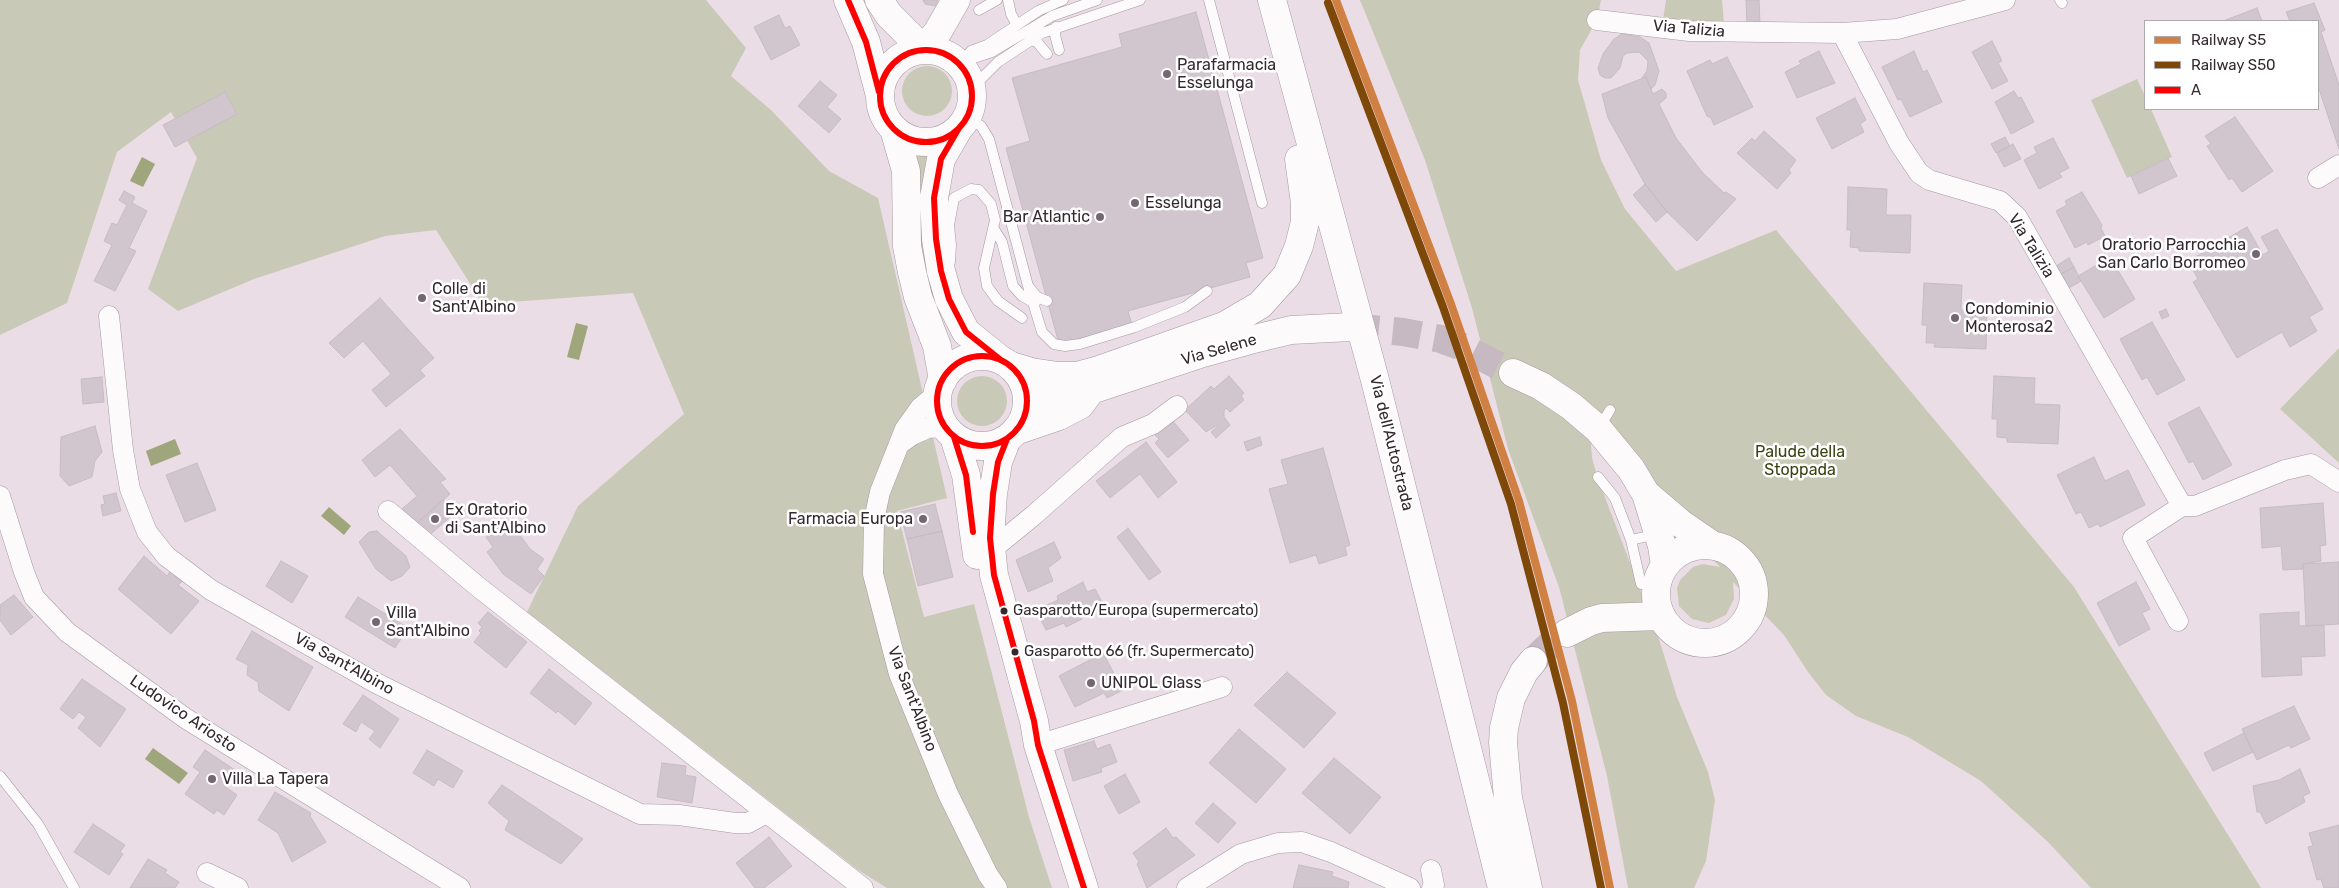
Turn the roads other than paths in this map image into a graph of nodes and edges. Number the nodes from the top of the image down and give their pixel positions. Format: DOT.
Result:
graph roads {
  1 [pos="848,0"];
  2 [pos="879,0"];
  3 [pos="997,0"];
  4 [pos="1008,0"];
  5 [pos="1042,0"];
  6 [pos="1063,0"];
  7 [pos="1097,0"];
  8 [pos="1140,0"];
  9 [pos="1209,0"];
  10 [pos="1260,0"];
  11 [pos="1272,0"];
  12 [pos="2005,0"];
  13 [pos="964,3"];
  14 [pos="1038,11"];
  15 [pos="1597,20"];
  16 [pos="1017,25"];
  17 [pos="1056,27"];
  18 [pos="1842,33"];
  19 [pos="1030,40"];
  20 [pos="923,49"];
  21 [pos="1059,50"];
  22 [pos="1047,54"];
  23 [pos="959,63"];
  24 [pos="972,88"];
  25 [pos="879,92"];
  26 [pos="963,122"];
  27 [pos="894,129"];
  28 [pos="2339,165"];
  29 [pos="2318,178"];
  30 [pos="1262,202"];
  31 [pos="994,229"];
  32 [pos="941,271"];
  33 [pos="1028,286"];
  34 [pos="1208,291"];
  35 [pos="1032,302"];
  36 [pos="109,316"];
  37 [pos="1022,318"];
  38 [pos="1351,327"];
  39 [pos="1006,363"];
  40 [pos="1513,373"];
  41 [pos="941,386"];
  42 [pos="1026,390"];
  43 [pos="1090,392"];
  44 [pos="1177,406"];
  45 [pos="950,432"];
  46 [pos="1012,435"];
  47 [pos="901,443"];
  48 [pos="1598,477"];
  49 [pos="2339,482"];
  50 [pos="1646,494"];
  51 [pos="0,496"];
  52 [pos="2182,506"];
  53 [pos="388,511"];
  54 [pos="990,519"];
  55 [pos="1024,524"];
  56 [pos="1658,534"];
  57 [pos="1631,540"];
  58 [pos="1712,544"];
  59 [pos="990,551"];
  60 [pos="1665,565"];
  61 [pos="1641,584"];
  62 [pos="1661,616"];
  63 [pos="2178,620"];
  64 [pos="1567,633"];
  65 [pos="1534,661"];
  66 [pos="1222,687"];
  67 [pos="1038,745"];
  68 [pos="0,776"];
  69 [pos="764,812"];
  70 [pos="207,873"];
  71 [pos="74,888"];
  72 [pos="238,888"];
  73 [pos="460,888"];
  74 [pos="863,888"];
  75 [pos="997,888"];
  76 [pos="1084,888"];
  77 [pos="1186,888"];
  78 [pos="1410,888"];
  79 [pos="1502,888"];
  80 [pos="1528,888"];
  1 -- 25 [label="main road"];
  2 -- 20 [label="main road"];
  3 -- 13 [label="lane"];
  4 -- 16 [label="lane"];
  5 -- 14 [label="lane"];
  6 -- 14 [label="lane"];
  7 -- 23 [label="lane"];
  8 -- 17 [label="lane"];
  9 -- 30 [label="lane"];
  10 -- 39 [label="main road"];
  11 -- 79 [label="main road, Via dell'Autostrada"];
  12 -- 18 [label="street, Via Talizia"];
  13 -- 20 [label="main road"];
  13 -- 23 [label="main road"];
  14 -- 16 [label="lane"];
  15 -- 18 [label="street, Via Talizia"];
  16 -- 23 [label="lane"];
  17 -- 19 [label="lane"];
  17 -- 21 [label="lane"];
  18 -- 52 [label="street, Via Talizia"];
  19 -- 22 [label="lane"];
  19 -- 24 [label="lane"];
  20 -- 23 [label="main road"];
  20 -- 25 [label="main road"];
  23 -- 24 [label="main road"];
  24 -- 26 [label="main road"];
  25 -- 27 [label="main road"];
  26 -- 27 [label="main road"];
  26 -- 32 [label="main road"];
  26 -- 33 [label="lane"];
  27 -- 41 [label="main road"];
  28 -- 29 [label="street"];
  31 -- 32 [label="lane"];
  31 -- 35 [label="lane"];
  31 -- 37 [label="lane"];
  32 -- 39 [label="main road"];
  33 -- 35 [label="lane"];
  33 -- 35 [label="lane"];
  34 -- 35 [label="lane"];
  36 -- 69 [label="street, Via Sant'Albino"];
  38 -- 43 [label="main road, Via Selene"];
  39 -- 41 [label="main road"];
  39 -- 42 [label="main road"];
  40 -- 50 [label="main road"];
  41 -- 45 [label="main road"];
  41 -- 47 [label="street, Via Sant'Albino"];
  42 -- 43 [label="main road, Via Selene"];
  42 -- 46 [label="main road"];
  43 -- 46 [label="main road, Via Selene"];
  44 -- 55 [label="street"];
  45 -- 46 [label="main road"];
  45 -- 47 [label="street"];
  45 -- 67 [label="main road"];
  46 -- 54 [label="main road"];
  47 -- 75 [label="street, Via Sant'Albino"];
  48 -- 57 [label="lane"];
  49 -- 52 [label="street"];
  50 -- 56 [label="main road"];
  50 -- 58 [label="main road"];
  51 -- 73 [label="street, Ludovico Ariosto"];
  52 -- 63 [label="street"];
  53 -- 69 [label="street"];
  54 -- 55 [label="street"];
  54 -- 59 [label="main road"];
  55 -- 59 [label="street"];
  56 -- 57 [label="lane"];
  56 -- 60 [label="main road"];
  57 -- 61 [label="lane"];
  58 -- 60 [label="main road"];
  58 -- 62 [label="main road"];
  59 -- 67 [label="main road"];
  60 -- 62 [label="main road"];
  62 -- 64 [label="main road"];
  65 -- 80 [label="main road"];
  66 -- 67 [label="street"];
  67 -- 76 [label="main road"];
  68 -- 71 [label="lane"];
  69 -- 74 [label="street"];
  70 -- 72 [label="street"];
  77 -- 78 [label="street"];
}
